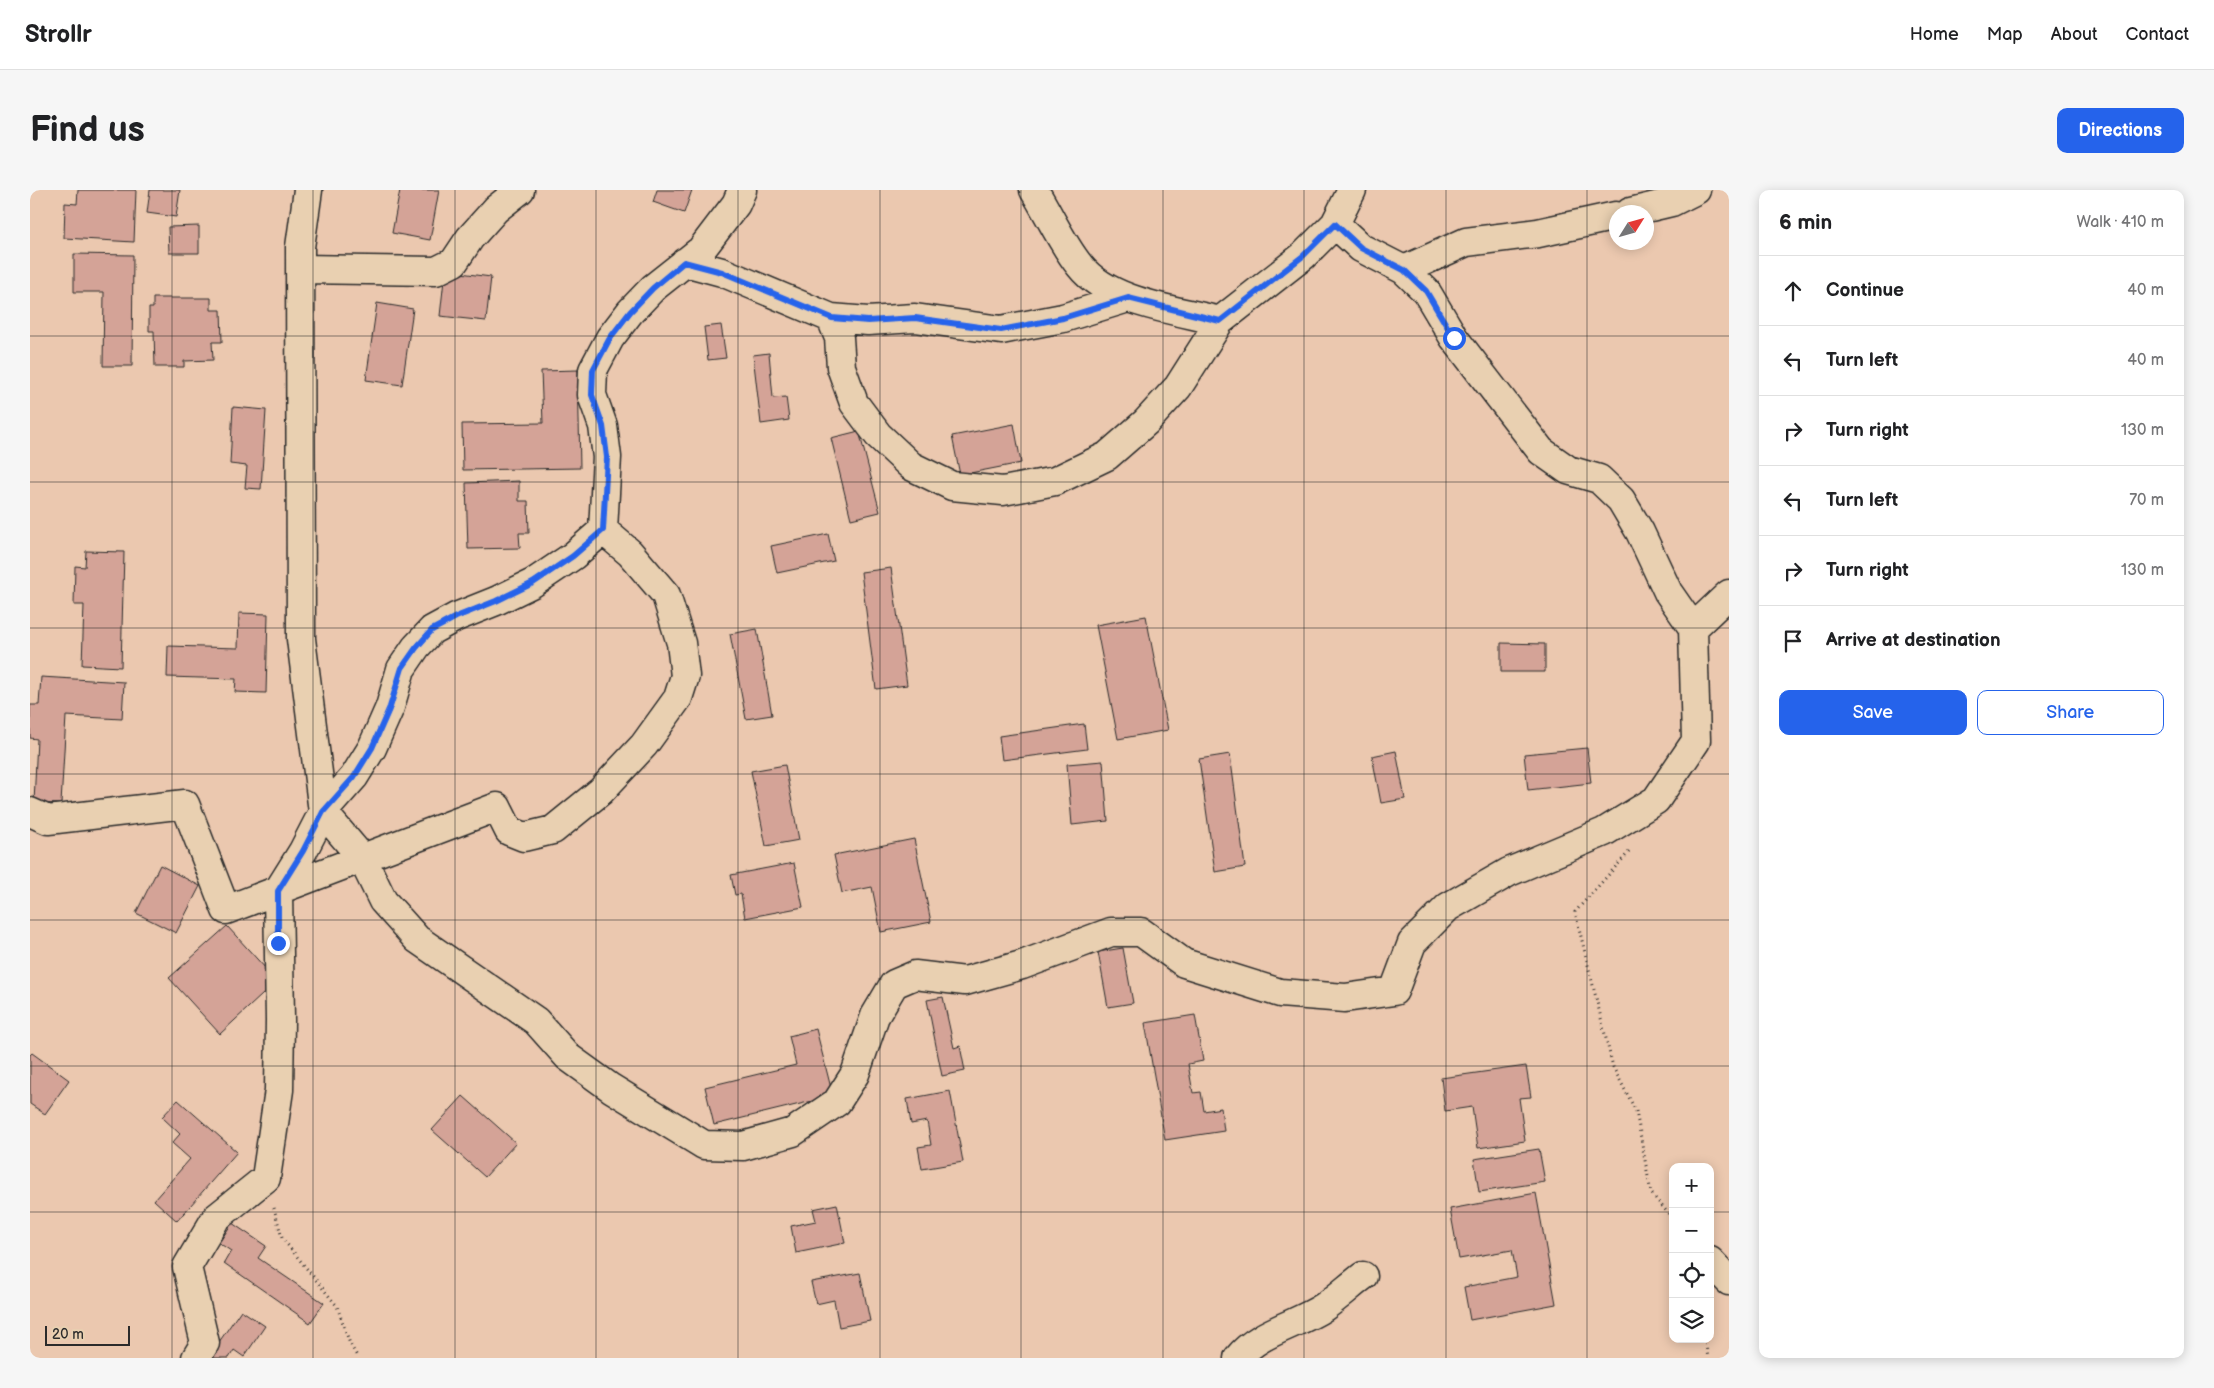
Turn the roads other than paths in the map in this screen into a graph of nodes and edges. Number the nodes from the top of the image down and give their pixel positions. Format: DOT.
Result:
graph roads {
  1 [pos="308,190"];
  2 [pos="520,190"];
  3 [pos="742,190"];
  4 [pos="1034,190"];
  5 [pos="1352,190"];
  6 [pos="1696,190"];
  7 [pos="1654,206"];
  8 [pos="1609,218"];
  9 [pos="1335,224"];
  10 [pos="684,262"];
  11 [pos="300,269"];
  12 [pos="1404,270"];
  13 [pos="1128,298"];
  14 [pos="832,318"];
  15 [pos="1220,321"];
  16 [pos="603,530"];
  17 [pos="1729,594"];
  18 [pos="1693,628"];
  19 [pos="30,812"];
  20 [pos="323,812"];
  21 [pos="362,858"];
  22 [pos="278,891"];
  23 [pos="1714,1265"];
  24 [pos="1363,1276"];
  25 [pos="1729,1281"];
  26 [pos="196,1358"];
  27 [pos="1238,1358"];
  1 -- 11 [label="street"];
  2 -- 11 [label="street"];
  3 -- 10 [label="street"];
  4 -- 13 [label="street"];
  5 -- 9 [label="street"];
  6 -- 7 [label="street"];
  8 -- 12 [label="street"];
  9 -- 12 [label="street"];
  9 -- 15 [label="street"];
  10 -- 14 [label="street"];
  10 -- 16 [label="street"];
  11 -- 20 [label="street"];
  12 -- 18 [label="street"];
  13 -- 14 [label="street"];
  13 -- 15 [label="street"];
  14 -- 15 [label="street"];
  16 -- 20 [label="street"];
  16 -- 21 [label="street"];
  17 -- 18 [label="street"];
  18 -- 21 [label="street"];
  19 -- 22 [label="street"];
  20 -- 21 [label="street"];
  20 -- 22 [label="street"];
  21 -- 22 [label="street"];
  22 -- 26 [label="street"];
  23 -- 25 [label="street"];
  24 -- 27 [label="street"];
}
